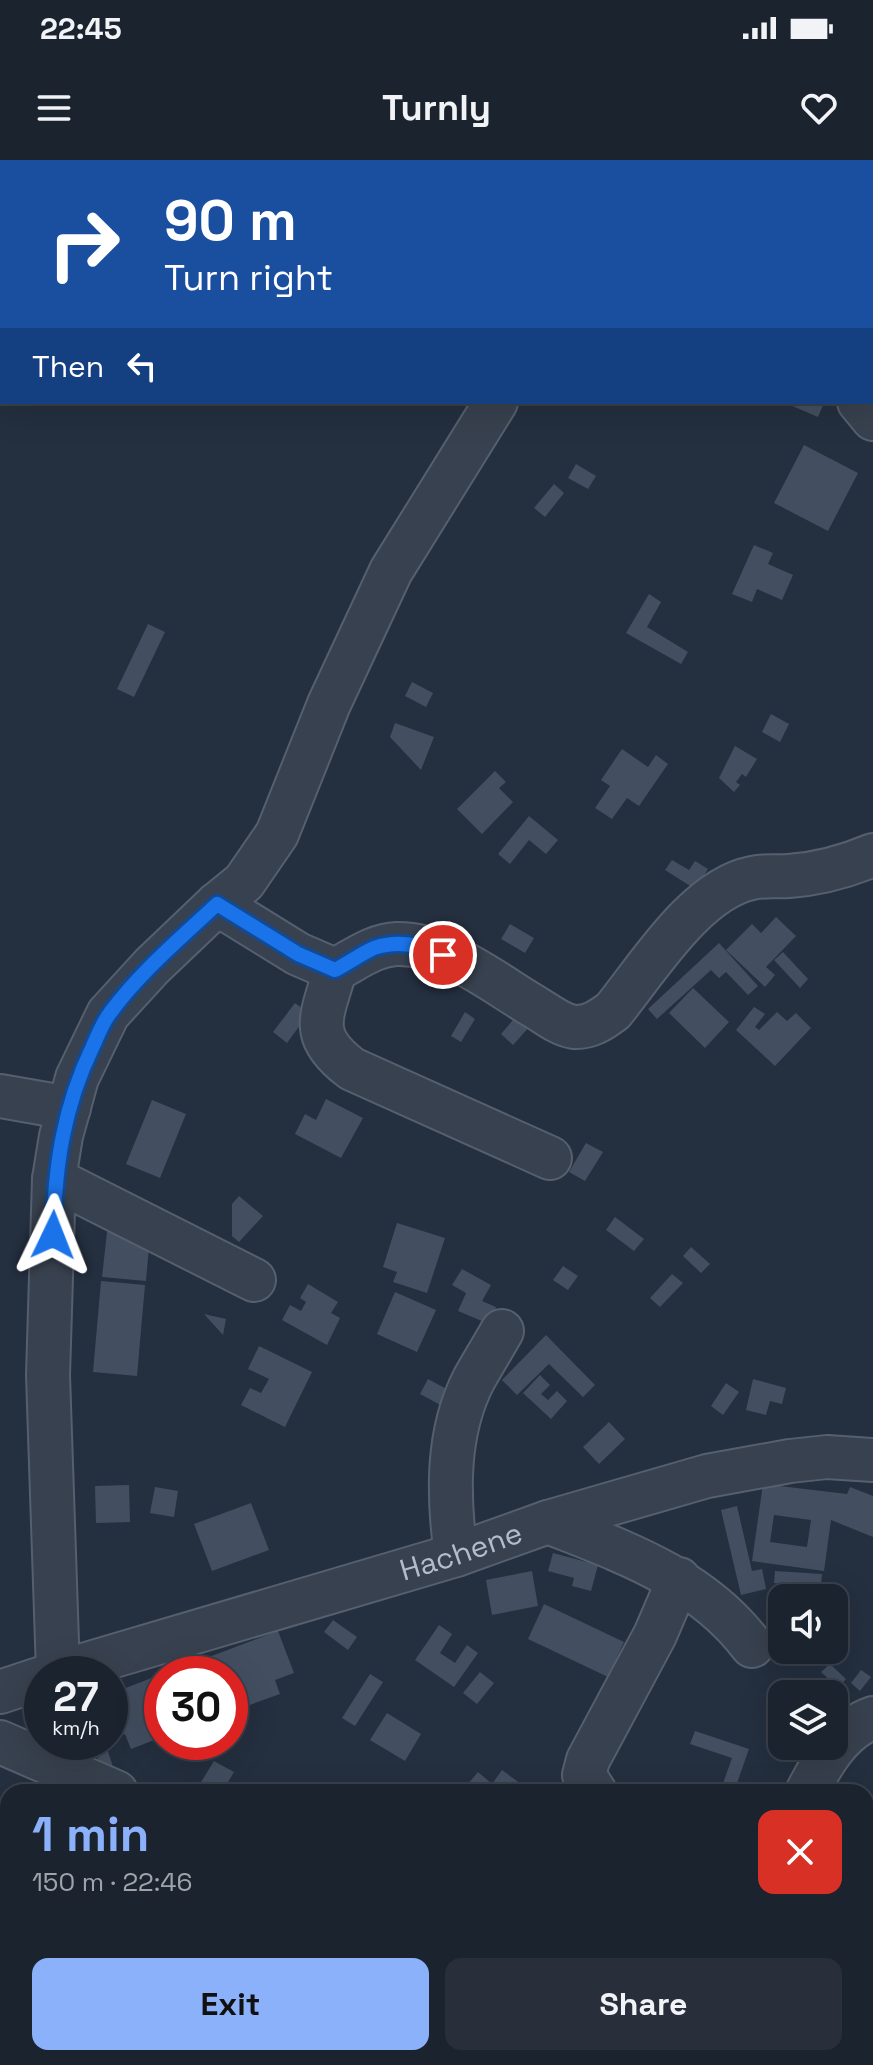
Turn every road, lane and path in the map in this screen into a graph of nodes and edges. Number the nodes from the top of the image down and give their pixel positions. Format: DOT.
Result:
graph roads {
  1 [pos="495,404"];
  2 [pos="861,404"];
  3 [pos="873,420"];
  4 [pos="873,855"];
  5 [pos="217,904"];
  6 [pos="335,970"];
  7 [pos="0,1096"];
  8 [pos="69,1108"];
  9 [pos="550,1158"];
  10 [pos="54,1179"];
  11 [pos="254,1280"];
  12 [pos="502,1331"];
  13 [pos="873,1460"];
  14 [pos="548,1522"];
  15 [pos="456,1555"];
  16 [pos="679,1579"];
  17 [pos="752,1646"];
  18 [pos="51,1656"];
  19 [pos="115,1656"];
  20 [pos="24,1684"];
  21 [pos="0,1692"];
  22 [pos="873,1718"];
  23 [pos="0,1742"];
  24 [pos="97,1784"];
  25 [pos="590,1784"];
  26 [pos="812,1784"];
  1 -- 5 [label="street"];
  2 -- 3 [label="street"];
  4 -- 6 [label="street"];
  5 -- 6 [label="street"];
  5 -- 8 [label="street"];
  6 -- 9 [label="street"];
  7 -- 8 [label="street"];
  8 -- 10 [label="street"];
  10 -- 11 [label="street"];
  10 -- 18 [label="street"];
  12 -- 15 [label="street"];
  13 -- 14 [label="street, Hachene"];
  14 -- 15 [label="street, Hachene"];
  14 -- 16 [label="street"];
  15 -- 19 [label="street, Hachene"];
  16 -- 17 [label="street"];
  16 -- 25 [label="street"];
  20 -- 21 [label="street, Hachene"];
  22 -- 26 [label="street"];
  23 -- 24 [label="street"];
}
